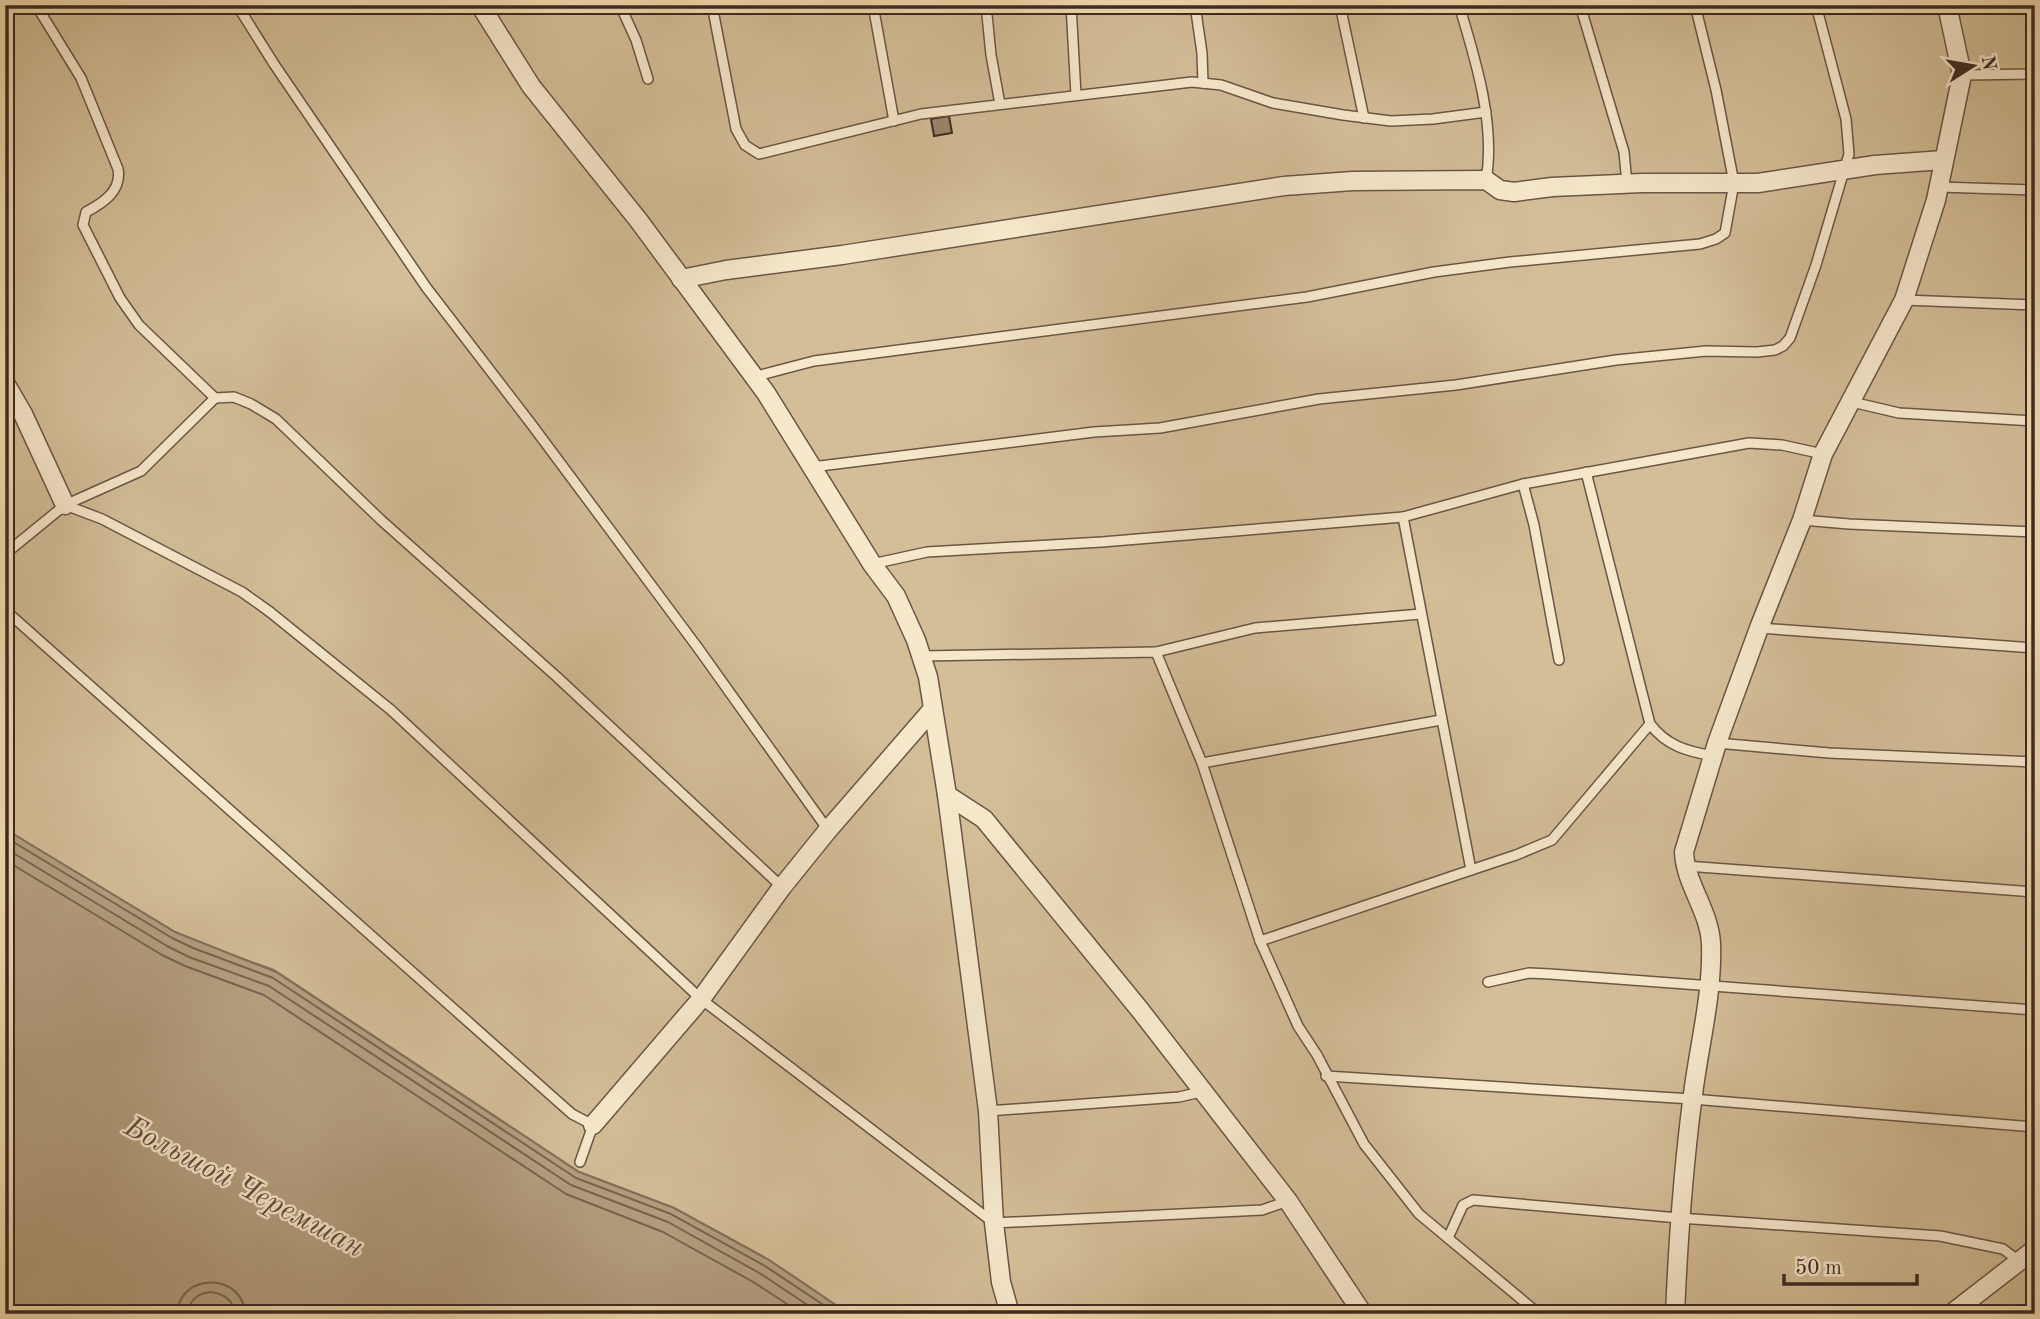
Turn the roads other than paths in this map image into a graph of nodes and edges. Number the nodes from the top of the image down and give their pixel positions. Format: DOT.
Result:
graph roads {
  1 [pos="36,5"];
  2 [pos="237,5"];
  3 [pos="480,5"];
  4 [pos="620,5"];
  5 [pos="712,5"];
  6 [pos="873,5"];
  7 [pos="986,5"];
  8 [pos="1071,5"];
  9 [pos="1195,5"];
  10 [pos="1340,5"];
  11 [pos="1459,5"];
  12 [pos="1580,5"];
  13 [pos="1695,5"];
  14 [pos="1816,5"];
  15 [pos="1947,5"];
  16 [pos="2035,74"];
  17 [pos="1962,75"];
  18 [pos="648,79"];
  19 [pos="1203,83"];
  20 [pos="1076,95"];
  21 [pos="1000,104"];
  22 [pos="1486,112"];
  23 [pos="1364,118"];
  24 [pos="894,121"];
  25 [pos="1943,160"];
  26 [pos="1844,170"];
  27 [pos="1486,180"];
  28 [pos="1734,183"];
  29 [pos="1627,184"];
  30 [pos="1938,187"];
  31 [pos="2035,190"];
  32 [pos="681,279"];
  33 [pos="1904,300"];
  34 [pos="2035,306"];
  35 [pos="753,377"];
  36 [pos="5,383"];
  37 [pos="215,398"];
  38 [pos="1852,402"];
  39 [pos="2035,421"];
  40 [pos="1823,454"];
  41 [pos="811,467"];
  42 [pos="1586,472"];
  43 [pos="1523,484"];
  44 [pos="65,505"];
  45 [pos="1403,517"];
  46 [pos="1802,520"];
  47 [pos="2035,533"];
  48 [pos="5,554"];
  49 [pos="872,564"];
  50 [pos="5,610"];
  51 [pos="1421,614"];
  52 [pos="1759,628"];
  53 [pos="2035,648"];
  54 [pos="1156,653"];
  55 [pos="923,656"];
  56 [pos="1559,660"];
  57 [pos="932,710"];
  58 [pos="1441,720"];
  59 [pos="1650,724"];
  60 [pos="1715,750"];
  61 [pos="2035,762"];
  62 [pos="1202,763"];
  63 [pos="947,795"];
  64 [pos="828,830"];
  65 [pos="1685,866"];
  66 [pos="1471,870"];
  67 [pos="782,887"];
  68 [pos="2035,892"];
  69 [pos="1260,941"];
  70 [pos="1488,982"];
  71 [pos="1709,986"];
  72 [pos="701,999"];
  73 [pos="2035,1010"];
  74 [pos="1326,1076"];
  75 [pos="1201,1092"];
  76 [pos="1692,1100"];
  77 [pos="988,1111"];
  78 [pos="593,1125"];
  79 [pos="2035,1127"];
  80 [pos="580,1162"];
  81 [pos="1288,1201"];
  82 [pos="1679,1218"];
  83 [pos="994,1223"];
  84 [pos="1448,1238"];
  85 [pos="2035,1249"];
  86 [pos="2020,1261"];
  87 [pos="1358,1312"];
  88 [pos="1952,1313"];
  89 [pos="1010,1314"];
  90 [pos="1539,1314"];
  91 [pos="1675,1314"];
  1 -- 37 [label="lane"];
  2 -- 64 [label="lane"];
  3 -- 32 [label="street"];
  4 -- 18 [label="lane"];
  5 -- 24 [label="lane"];
  6 -- 24 [label="lane"];
  7 -- 21 [label="lane"];
  8 -- 20 [label="lane"];
  9 -- 19 [label="lane"];
  10 -- 23 [label="lane"];
  11 -- 22 [label="lane"];
  12 -- 29 [label="lane"];
  13 -- 28 [label="lane"];
  14 -- 26 [label="lane"];
  15 -- 17 [label="street"];
  16 -- 17 [label="lane"];
  17 -- 25 [label="street"];
  19 -- 20 [label="lane"];
  19 -- 23 [label="lane"];
  20 -- 21 [label="lane"];
  21 -- 24 [label="lane"];
  22 -- 23 [label="lane"];
  22 -- 27 [label="lane"];
  25 -- 26 [label="street"];
  25 -- 30 [label="street"];
  26 -- 28 [label="street"];
  26 -- 41 [label="lane"];
  27 -- 29 [label="street"];
  27 -- 32 [label="street"];
  28 -- 29 [label="street"];
  28 -- 35 [label="lane"];
  30 -- 31 [label="lane"];
  30 -- 33 [label="street"];
  32 -- 35 [label="street"];
  33 -- 34 [label="lane"];
  33 -- 38 [label="street"];
  35 -- 41 [label="street"];
  36 -- 44 [label="street"];
  37 -- 44 [label="lane"];
  37 -- 67 [label="lane"];
  38 -- 39 [label="lane"];
  38 -- 40 [label="street"];
  40 -- 42 [label="lane"];
  40 -- 46 [label="street"];
  41 -- 49 [label="street"];
  42 -- 43 [label="lane"];
  42 -- 59 [label="lane"];
  43 -- 45 [label="lane"];
  43 -- 56 [label="lane"];
  44 -- 48 [label="lane"];
  44 -- 72 [label="lane"];
  45 -- 49 [label="lane"];
  45 -- 51 [label="lane"];
  46 -- 47 [label="lane"];
  46 -- 52 [label="street"];
  49 -- 55 [label="street"];
  50 -- 78 [label="lane"];
  51 -- 54 [label="lane"];
  51 -- 58 [label="lane"];
  52 -- 53 [label="lane"];
  52 -- 60 [label="street"];
  54 -- 55 [label="lane"];
  54 -- 62 [label="lane"];
  55 -- 57 [label="street"];
  57 -- 63 [label="street"];
  57 -- 64 [label="street"];
  58 -- 62 [label="lane"];
  58 -- 66 [label="lane"];
  59 -- 60 [label="lane"];
  59 -- 66 [label="lane"];
  60 -- 61 [label="lane"];
  60 -- 65 [label="street"];
  62 -- 69 [label="lane"];
  63 -- 75 [label="street"];
  63 -- 77 [label="street"];
  64 -- 67 [label="street"];
  65 -- 68 [label="lane"];
  65 -- 71 [label="street"];
  66 -- 69 [label="lane"];
  67 -- 72 [label="street"];
  69 -- 74 [label="lane"];
  70 -- 71 [label="lane"];
  71 -- 73 [label="lane"];
  71 -- 76 [label="street"];
  72 -- 78 [label="street"];
  72 -- 83 [label="lane"];
  74 -- 76 [label="lane"];
  74 -- 84 [label="lane"];
  75 -- 77 [label="lane"];
  75 -- 81 [label="street"];
  76 -- 79 [label="lane"];
  76 -- 82 [label="street"];
  77 -- 83 [label="street"];
  78 -- 80 [label="lane"];
  81 -- 83 [label="lane"];
  81 -- 87 [label="street"];
  82 -- 84 [label="lane"];
  82 -- 86 [label="lane"];
  82 -- 91 [label="street"];
  83 -- 89 [label="street"];
  84 -- 90 [label="lane"];
  85 -- 86 [label="street"];
  86 -- 88 [label="street"];
}
